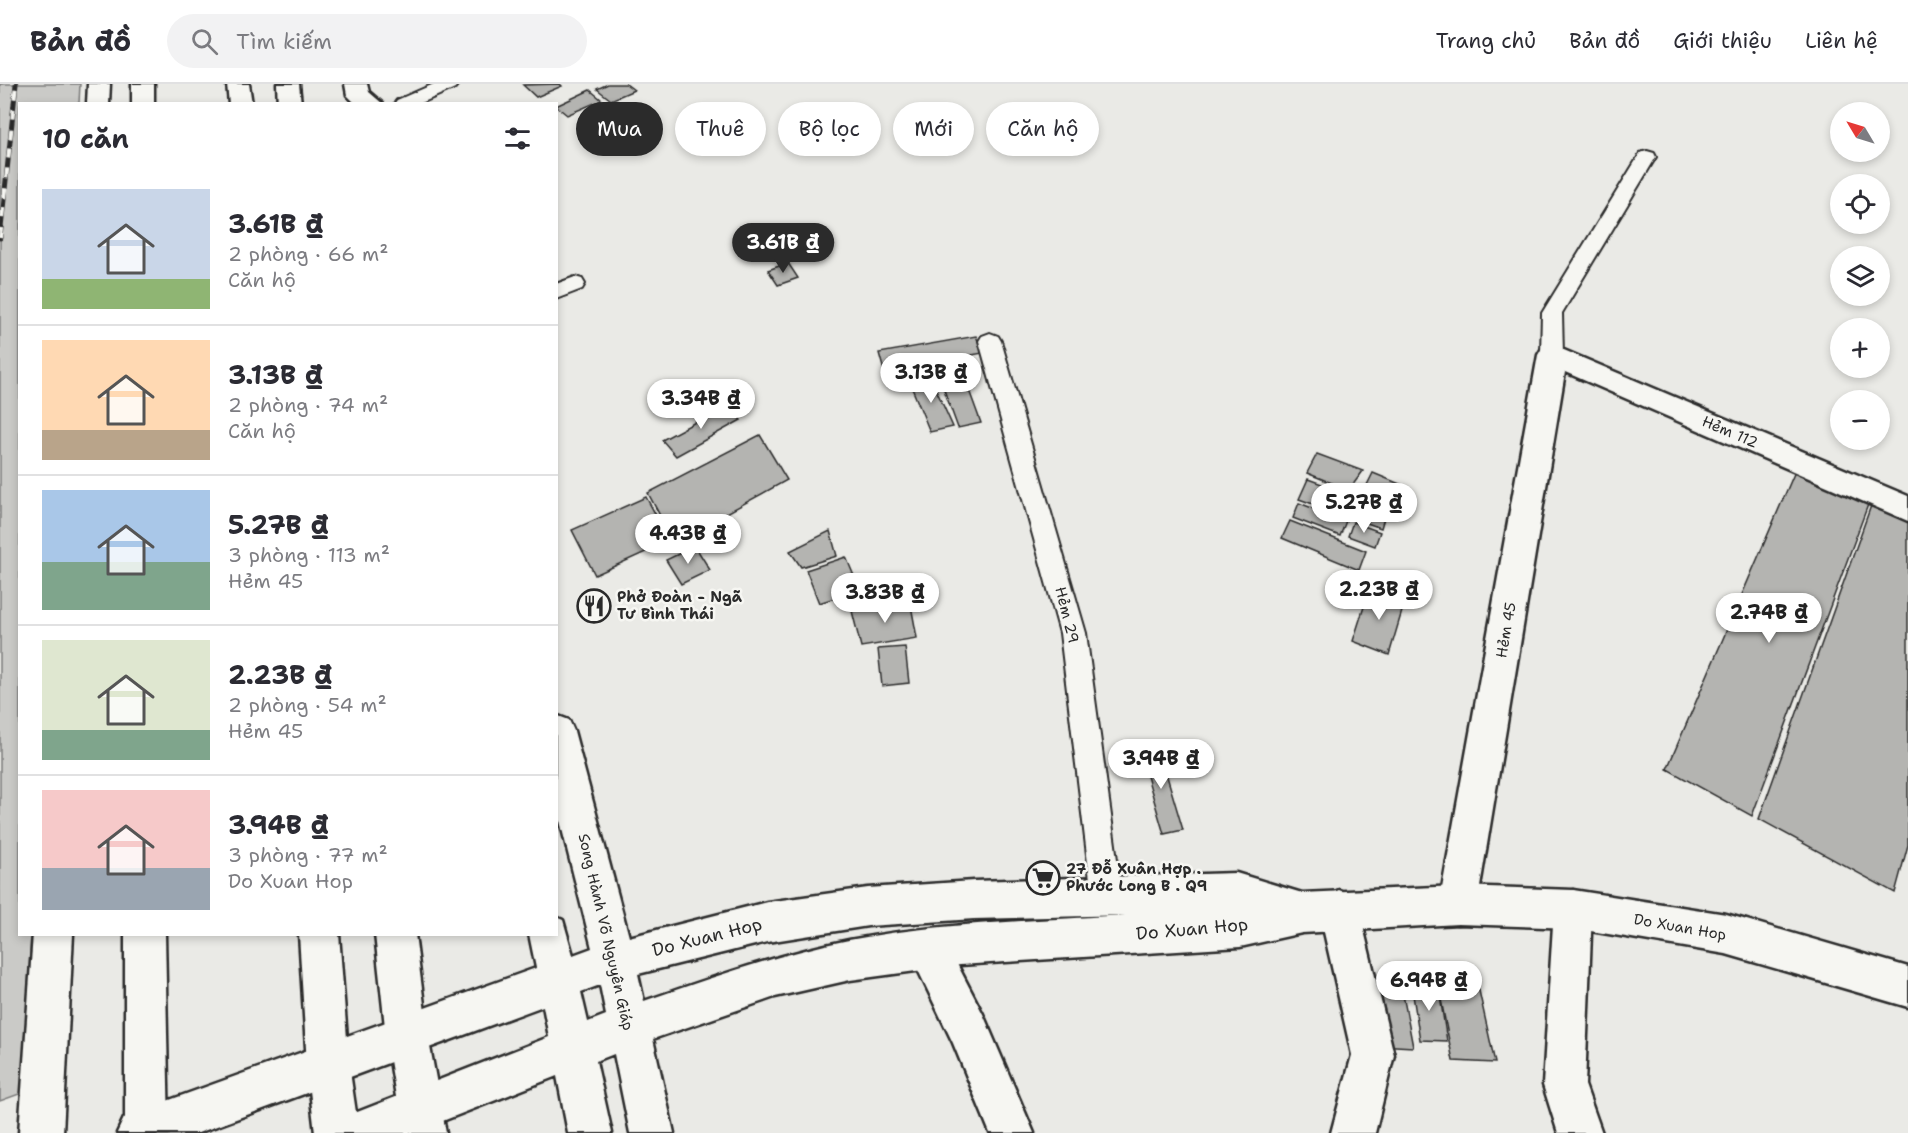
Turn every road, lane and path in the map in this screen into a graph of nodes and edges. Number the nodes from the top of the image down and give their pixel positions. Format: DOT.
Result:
graph roads {
  1 [pos="99,84"];
  2 [pos="143,84"];
  3 [pos="238,84"];
  4 [pos="288,84"];
  5 [pos="356,84"];
  6 [pos="382,84"];
  7 [pos="449,84"];
  8 [pos="98,102"];
  9 [pos="143,102"];
  10 [pos="241,102"];
  11 [pos="290,102"];
  12 [pos="370,102"];
  13 [pos="373,102"];
  14 [pos="408,102"];
  15 [pos="1647,157"];
  16 [pos="990,341"];
  17 [pos="1551,355"];
  18 [pos="1908,509"];
  19 [pos="558,739"];
  20 [pos="1107,896"];
  21 [pos="1458,905"];
  22 [pos="1574,909"];
  23 [pos="1321,911"];
  24 [pos="53,936"];
  25 [pos="145,936"];
  26 [pos="319,936"];
  27 [pos="395,936"];
  28 [pos="549,936"];
  29 [pos="928,949"];
  30 [pos="615,960"];
  31 [pos="559,980"];
  32 [pos="1908,987"];
  33 [pos="629,1027"];
  34 [pos="407,1036"];
  35 [pos="573,1050"];
  36 [pos="328,1065"];
  37 [pos="422,1121"];
  38 [pos="144,1132"];
  39 [pos="41,1133"];
  40 [pos="337,1133"];
  41 [pos="357,1133"];
  42 [pos="590,1133"];
  43 [pos="652,1133"];
  44 [pos="1012,1133"];
  45 [pos="1353,1133"];
  46 [pos="1580,1133"];
  1 -- 8 [label="main road"];
  2 -- 9 [label="main road"];
  3 -- 10 [label="main road"];
  4 -- 11 [label="main road"];
  5 -- 12 [label="main road"];
  6 -- 13 [label="main road"];
  7 -- 14 [label="lane"];
  15 -- 17 [label="lane"];
  16 -- 20 [label="lane, Hẻm 29"];
  17 -- 18 [label="main road, Hẻm 112"];
  17 -- 21 [label="main road, Hẻm 45"];
  19 -- 30 [label="main road, Song Hành Võ Nguyên Giáp"];
  20 -- 23 [label="main road, Do Xuan Hop"];
  20 -- 30 [label="main road, Do Xuan Hop"];
  21 -- 22 [label="main road, Do Xuan Hop"];
  21 -- 23 [label="main road, Do Xuan Hop"];
  22 -- 32 [label="main road, Do Xuan Hop"];
  22 -- 46 [label="main road"];
  23 -- 29 [label="main road, Do Xuan Hop"];
  23 -- 45 [label="main road"];
  24 -- 39 [label="main road"];
  25 -- 38 [label="main road"];
  26 -- 36 [label="main road"];
  27 -- 34 [label="main road"];
  28 -- 31 [label="main road"];
  29 -- 33 [label="main road, Do Xuan Hop"];
  29 -- 44 [label="main road"];
  30 -- 31 [label="main road, Do Xuan Hop"];
  30 -- 33 [label="main road, Song Hành Võ Nguyên Giáp"];
  31 -- 34 [label="main road, Do Xuan Hop"];
  31 -- 35 [label="main road"];
  33 -- 35 [label="main road, Do Xuan Hop"];
  33 -- 43 [label="main road, Song Hành Võ Nguyên Giáp"];
  34 -- 36 [label="main road, Do Xuan Hop"];
  34 -- 37 [label="main road"];
  35 -- 37 [label="main road, Do Xuan Hop"];
  35 -- 42 [label="main road"];
  36 -- 38 [label="main road, Do Xuan Hop"];
  36 -- 40 [label="main road"];
  37 -- 41 [label="main road, Do Xuan Hop"];
}
